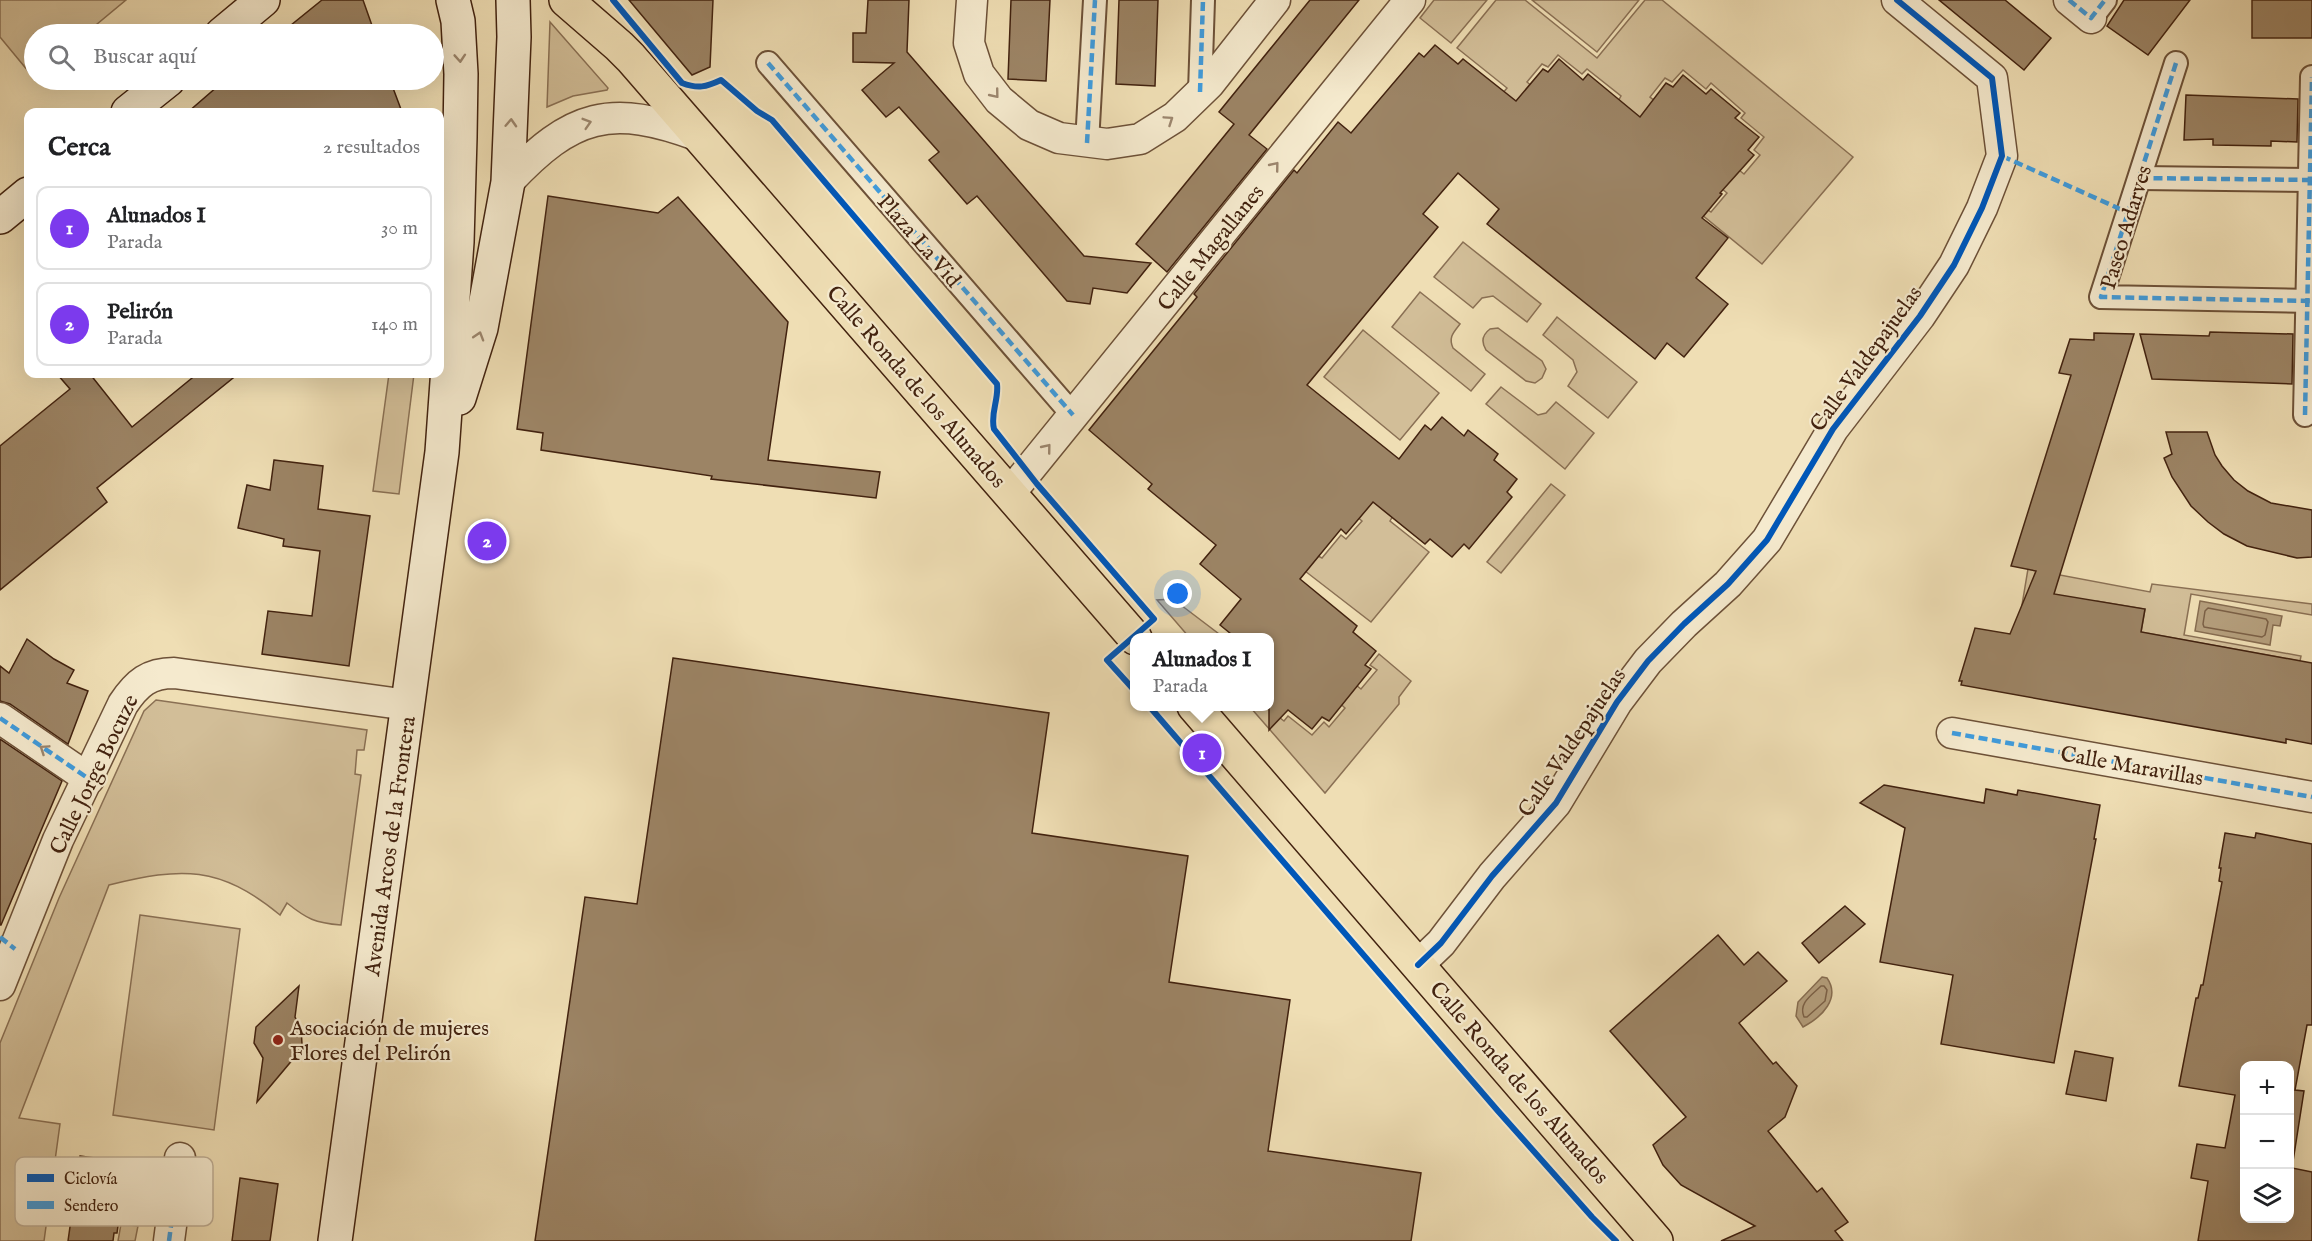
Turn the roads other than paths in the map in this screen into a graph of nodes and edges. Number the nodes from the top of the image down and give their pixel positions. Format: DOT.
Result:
graph roads {
  1 [pos="263,0"];
  2 [pos="453,0"];
  3 [pos="513,0"];
  4 [pos="566,0"];
  5 [pos="597,0"];
  6 [pos="972,0"];
  7 [pos="1095,0"];
  8 [pos="1203,0"];
  9 [pos="1275,0"];
  10 [pos="1410,0"];
  11 [pos="1898,0"];
  12 [pos="234,24"];
  13 [pos="619,46"];
  14 [pos="768,63"];
  15 [pos="2176,63"];
  16 [pos="2312,77"];
  17 [pos="156,90"];
  18 [pos="1200,92"];
  19 [pos="133,108"];
  20 [pos="699,136"];
  21 [pos="1088,142"];
  22 [pos="2140,178"];
  23 [pos="2311,180"];
  24 [pos="508,182"];
  25 [pos="24,197"];
  26 [pos="0,218"];
  27 [pos="2310,301"];
  28 [pos="2305,415"];
  29 [pos="1072,416"];
  30 [pos="442,452"];
  31 [pos="1010,493"];
  32 [pos="1131,633"];
  33 [pos="408,705"];
  34 [pos="1198,711"];
  35 [pos="0,718"];
  36 [pos="1952,733"];
  37 [pos="89,779"];
  38 [pos="2312,797"];
  39 [pos="7,943"];
  40 [pos="1418,965"];
  41 [pos="0,985"];
  42 [pos="171,1226"];
  43 [pos="169,1241"];
  44 [pos="335,1241"];
  45 [pos="1656,1241"];
  1 -- 12 [label="main road"];
  2 -- 30 [label="main road, Avenida Arcos de la Frontera, one-way"];
  24 -- 3 [label="main road, Avenida Arcos de la Frontera, one-way"];
  4 -- 13 [label="main road, Calle Ronda de los Alunados"];
  5 -- 13 [label="main road, Calle Ronda de los Alunados"];
  6 -- 21 [label="street, one-way"];
  7 -- 21 [label="street"];
  8 -- 18 [label="street"];
  9 -- 18 [label="street"];
  29 -- 10 [label="street, Calle Magallanes, one-way"];
  11 -- 40 [label="street, Calle Valdepajuelas"];
  13 -- 20 [label="main road, Calle Ronda de los Alunados"];
  14 -- 29 [label="street, Plaza La Vid"];
  15 -- 22 [label="street, Paseo Adarves"];
  16 -- 23 [label="street"];
  17 -- 19 [label="main road"];
  21 -- 18 [label="street, one-way"];
  24 -- 20 [label="street, Calle Ronda de los Alunados, one-way"];
  20 -- 31 [label="main road, Calle Ronda de los Alunados"];
  22 -- 23 [label="street"];
  22 -- 27 [label="street, Paseo Adarves"];
  23 -- 27 [label="street"];
  30 -- 24 [label="main road, Avenida Arcos de la Frontera, one-way"];
  25 -- 26 [label="main road"];
  27 -- 28 [label="street"];
  31 -- 29 [label="street, Calle Magallanes, one-way"];
  30 -- 33 [label="main road, Avenida Arcos de la Frontera"];
  31 -- 32 [label="main road, Calle Ronda de los Alunados"];
  33 -- 37 [label="street, Calle Jorge Bocuze"];
  33 -- 44 [label="main road, Avenida Arcos de la Frontera"];
  34 -- 40 [label="main road, Calle Ronda de los Alunados"];
  37 -- 35 [label="street, one-way"];
  36 -- 38 [label="street, Calle Maravillas"];
  37 -- 39 [label="street, Calle Jorge Bocuze"];
  39 -- 41 [label="street, Calle Jorge Bocuze"];
  40 -- 45 [label="main road, Calle Ronda de los Alunados"];
  42 -- 43 [label="street"];
}
